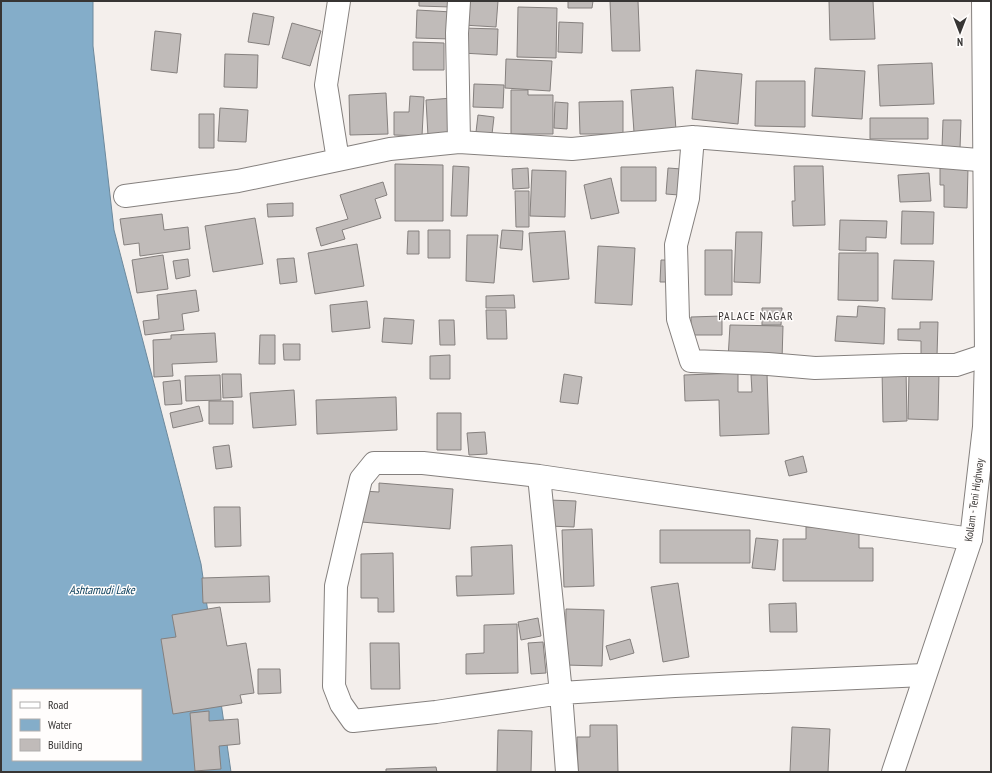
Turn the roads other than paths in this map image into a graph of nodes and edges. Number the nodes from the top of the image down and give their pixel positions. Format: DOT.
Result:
graph roads {
  1 [pos="339,1"];
  2 [pos="459,1"];
  3 [pos="983,1"];
  4 [pos="693,137"];
  5 [pos="459,142"];
  6 [pos="338,160"];
  7 [pos="988,162"];
  8 [pos="125,196"];
  9 [pos="989,356"];
  10 [pos="538,476"];
  11 [pos="971,539"];
  12 [pos="924,675"];
  13 [pos="561,693"];
  14 [pos="567,772"];
  15 [pos="893,772"];
  1 -- 6 [label="street"];
  2 -- 5 [label="street"];
  3 -- 7 [label="street, Kollam - Teni Highway"];
  4 -- 5 [label="street"];
  4 -- 7 [label="street"];
  4 -- 9 [label="street"];
  5 -- 6 [label="street"];
  6 -- 8 [label="street"];
  7 -- 9 [label="street, Kollam - Teni Highway"];
  9 -- 11 [label="street, Kollam - Teni Highway"];
  10 -- 11 [label="street"];
  10 -- 13 [label="street"];
  10 -- 13 [label="street"];
  11 -- 12 [label="street, Kollam - Teni Highway"];
  12 -- 13 [label="street"];
  12 -- 15 [label="street, Kollam - Teni Highway"];
  13 -- 14 [label="street"];
}
